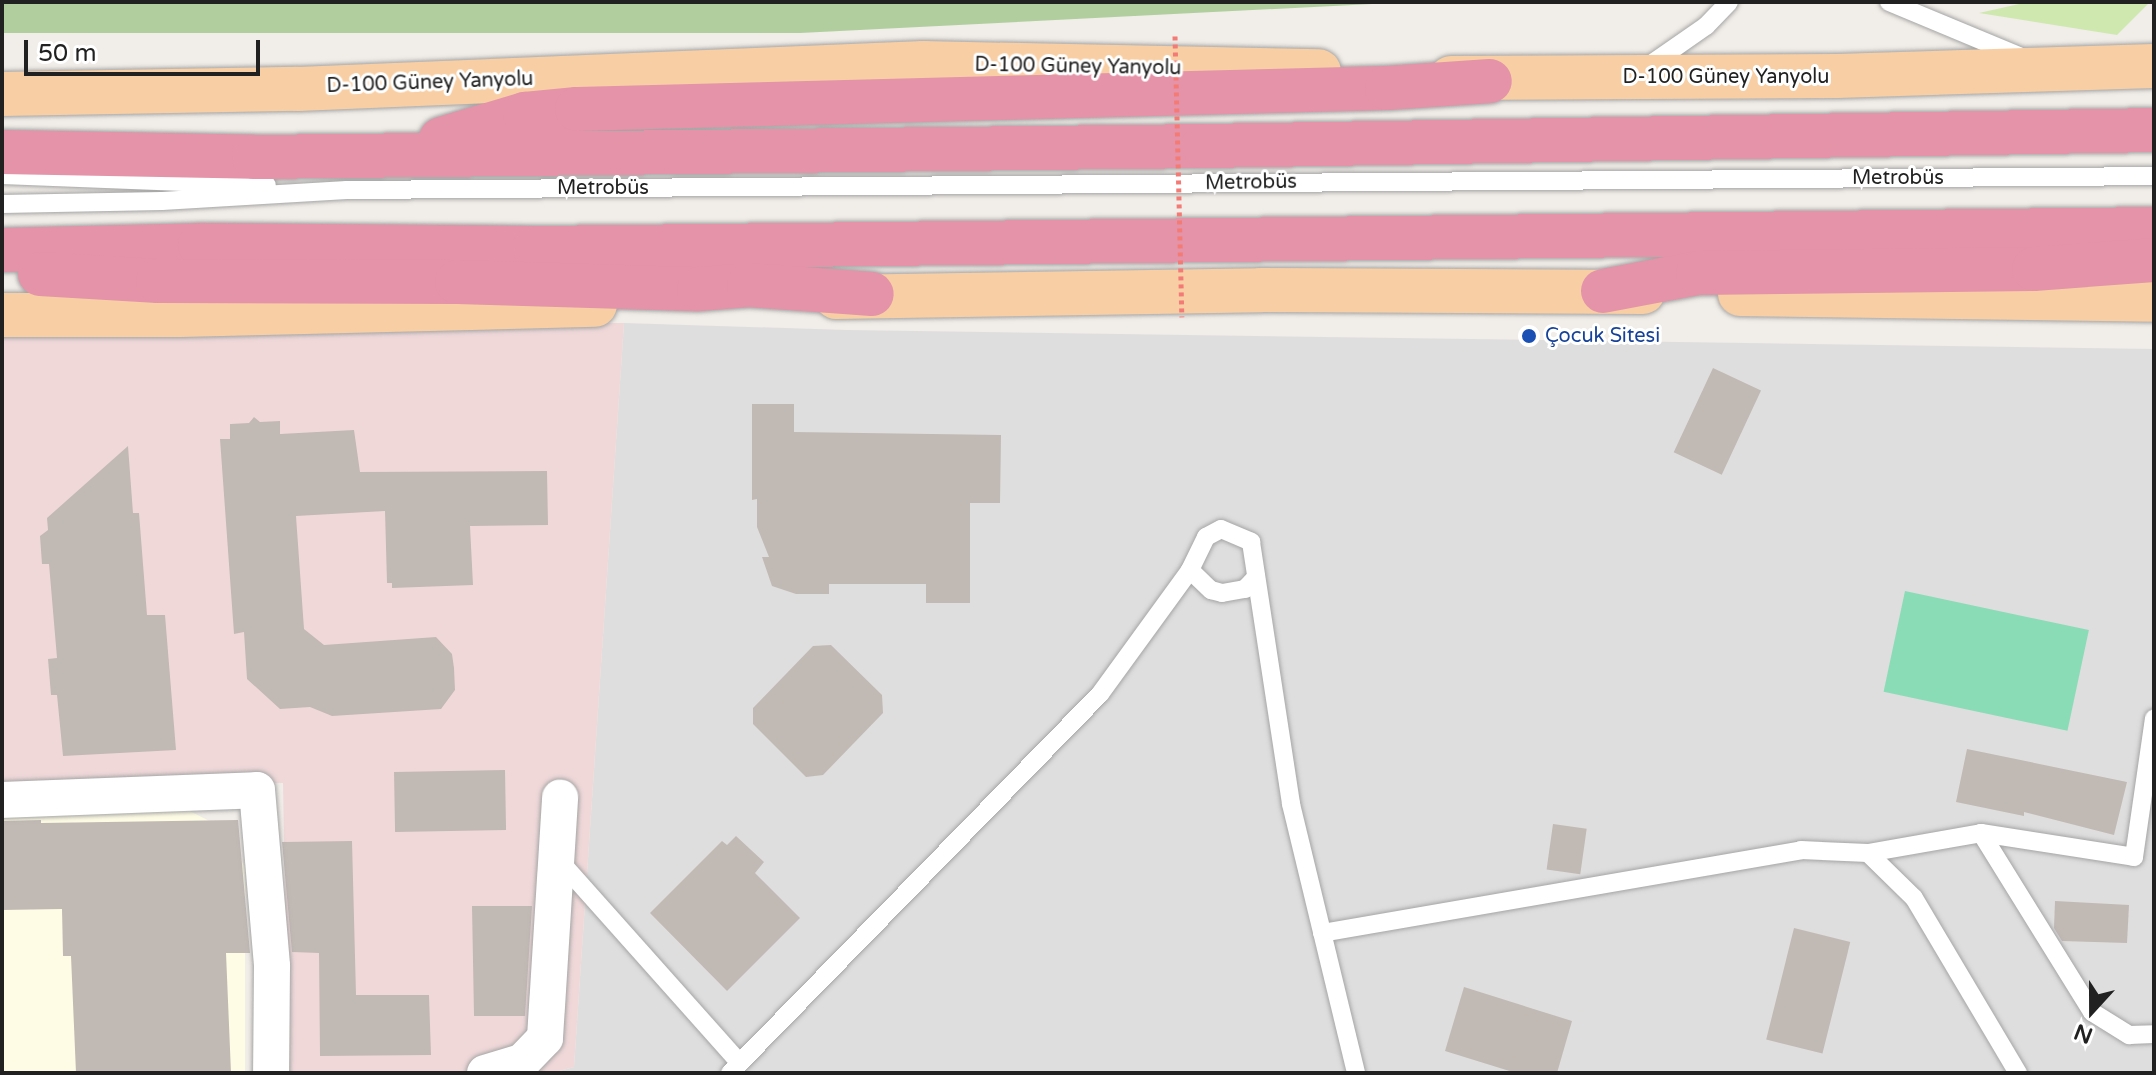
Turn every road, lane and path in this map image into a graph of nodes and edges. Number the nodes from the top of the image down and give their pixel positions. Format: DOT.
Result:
graph roads {
  1 [pos="1729,2"];
  2 [pos="1889,2"];
  3 [pos="1175,36"];
  4 [pos="2154,66"];
  5 [pos="2049,68"];
  6 [pos="1629,77"];
  7 [pos="1490,81"];
  8 [pos="2,94"];
  9 [pos="2154,130"];
  10 [pos="2,152"];
  11 [pos="402,153"];
  12 [pos="2,175"];
  13 [pos="2154,176"];
  14 [pos="347,190"];
  15 [pos="2,204"];
  16 [pos="2154,229"];
  17 [pos="2,250"];
  18 [pos="2154,260"];
  19 [pos="2,268"];
  20 [pos="1603,291"];
  21 [pos="872,294"];
  22 [pos="2154,300"];
  23 [pos="2,315"];
  24 [pos="1182,317"];
  25 [pos="1190,570"];
  26 [pos="1256,577"];
  27 [pos="2154,718"];
  28 [pos="560,797"];
  29 [pos="2,800"];
  30 [pos="1981,833"];
  31 [pos="1868,853"];
  32 [pos="556,857"];
  33 [pos="1322,933"];
  34 [pos="2154,1034"];
  35 [pos="735,1068"];
  36 [pos="271,1073"];
  37 [pos="485,1073"];
  38 [pos="1356,1073"];
  39 [pos="2018,1073"];
  1 -- 6 [label="lane"];
  2 -- 5 [label="lane"];
  3 -- 24 [label="path, bridge"];
  4 -- 5 [label="main road, D-100 Güney Yanyolu"];
  5 -- 6 [label="main road, D-100 Güney Yanyolu"];
  6 -- 7 [label="main road, D-100 Güney Yanyolu"];
  7 -- 8 [label="main road, D-100 Güney Yanyolu"];
  7 -- 11 [label="highway"];
  9 -- 11 [label="highway"];
  10 -- 11 [label="highway"];
  12 -- 14 [label="lane, Metrobüs"];
  13 -- 14 [label="lane, Metrobüs"];
  14 -- 15 [label="lane, Metrobüs"];
  16 -- 17 [label="highway"];
  18 -- 20 [label="highway"];
  19 -- 21 [label="highway"];
  20 -- 21 [label="main road"];
  20 -- 22 [label="main road"];
  21 -- 23 [label="main road"];
  25 -- 26 [label="lane"];
  25 -- 26 [label="lane"];
  25 -- 35 [label="lane"];
  26 -- 33 [label="lane"];
  27 -- 30 [label="lane"];
  28 -- 32 [label="street"];
  29 -- 36 [label="street"];
  30 -- 31 [label="lane"];
  30 -- 34 [label="lane"];
  31 -- 33 [label="lane"];
  31 -- 39 [label="lane"];
  32 -- 35 [label="lane"];
  32 -- 37 [label="street"];
  33 -- 38 [label="lane"];
}
